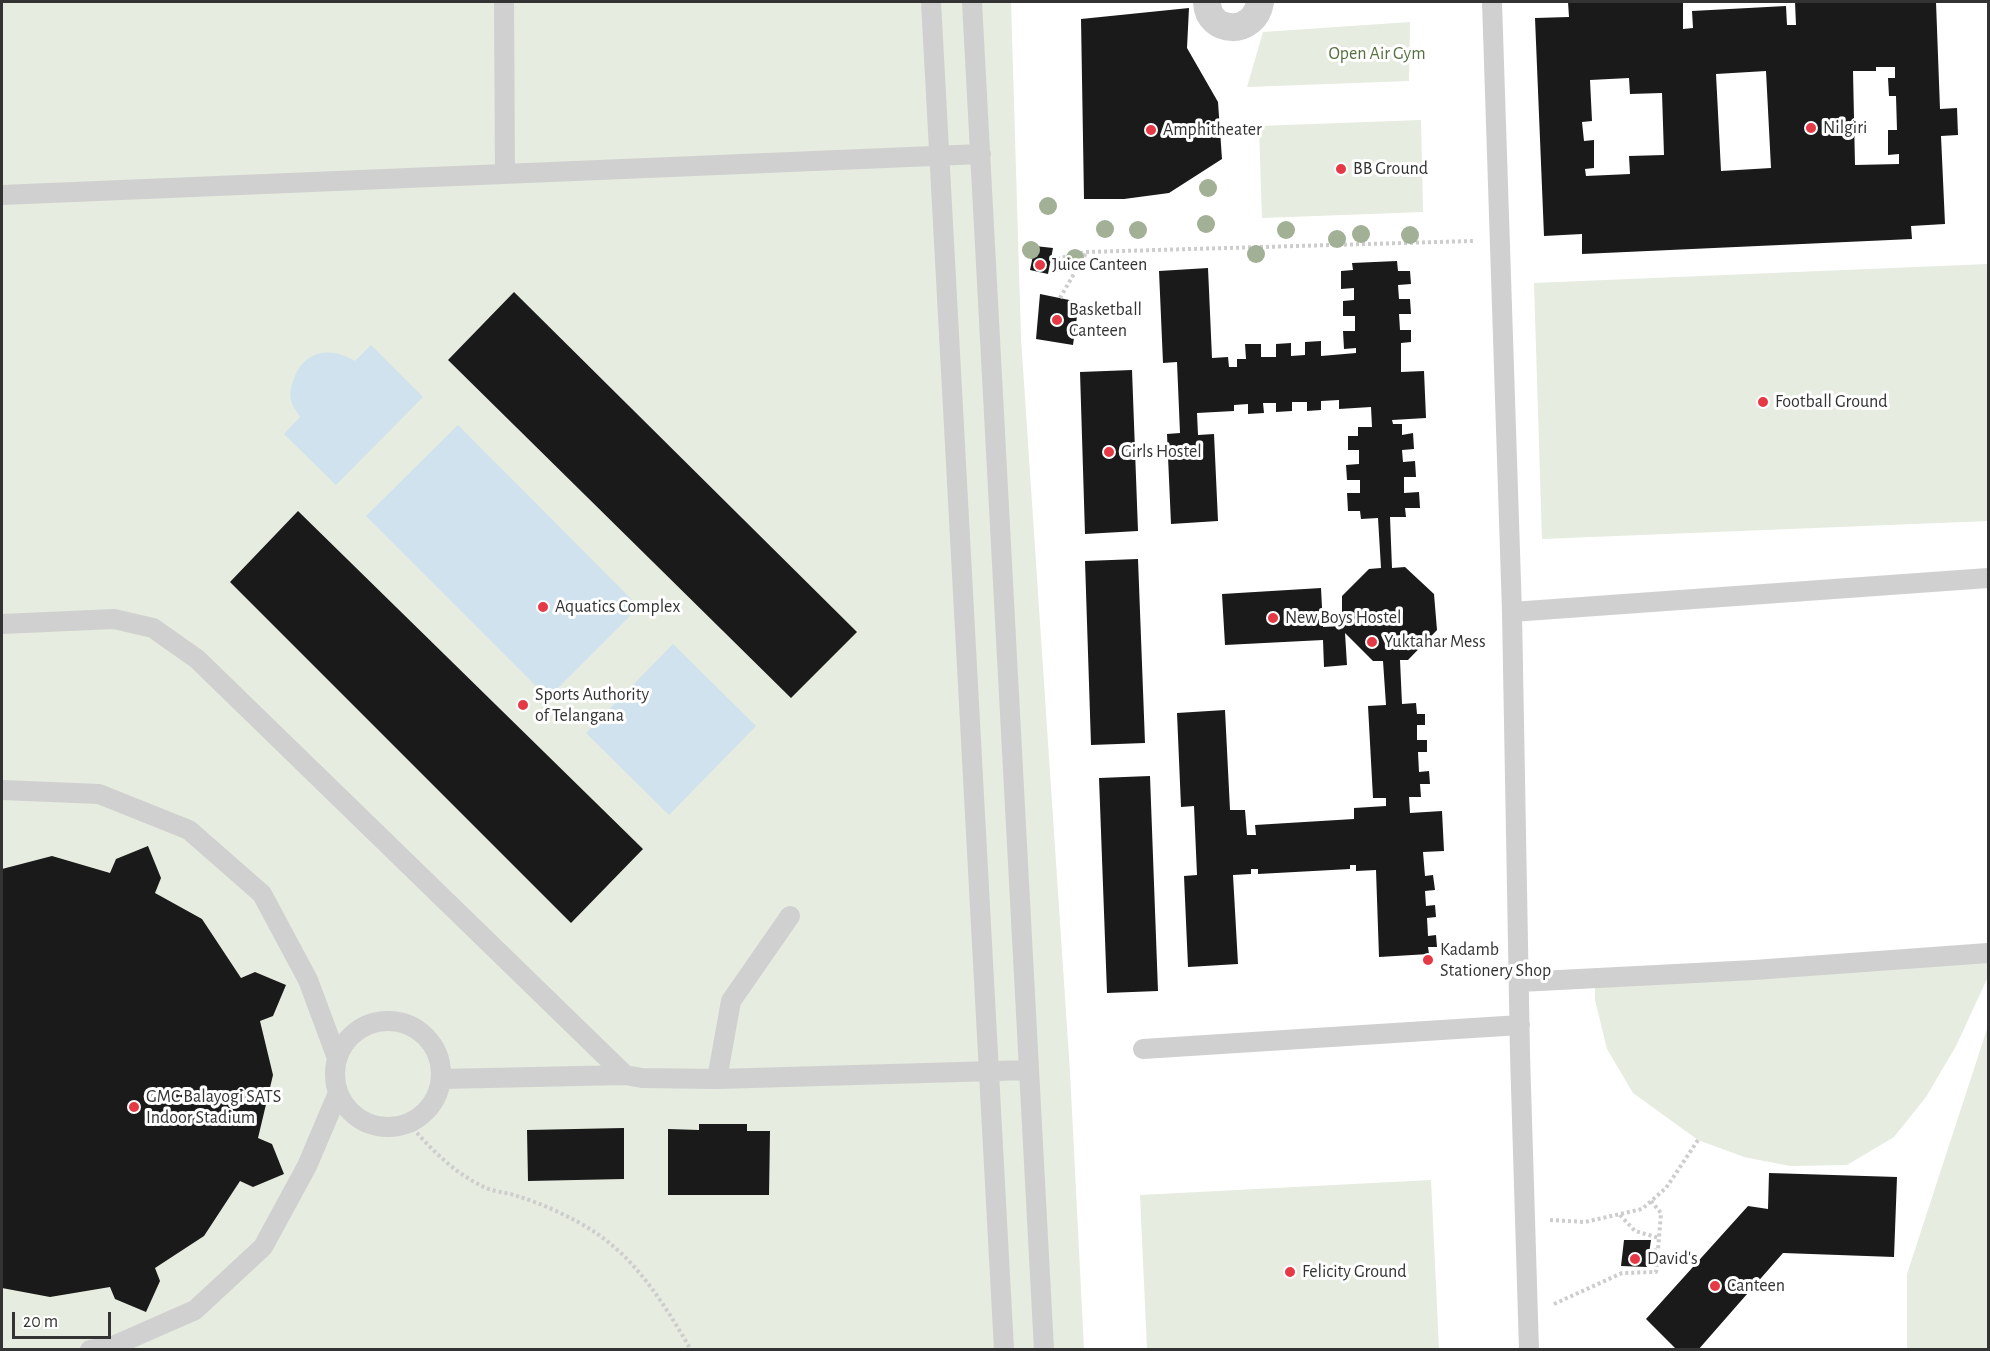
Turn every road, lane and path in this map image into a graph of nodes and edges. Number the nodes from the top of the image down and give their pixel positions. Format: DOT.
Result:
graph roads {
  1 [pos="504,2"];
  2 [pos="931,2"];
  3 [pos="972,2"];
  4 [pos="1207,2"];
  5 [pos="1260,2"];
  6 [pos="1492,2"];
  7 [pos="981,154"];
  8 [pos="939,155"];
  9 [pos="505,174"];
  10 [pos="2,195"];
  11 [pos="1501,240"];
  12 [pos="1086,252"];
  13 [pos="1051,260"];
  14 [pos="1060,298"];
  15 [pos="1989,578"];
  16 [pos="1512,612"];
  17 [pos="2,624"];
  18 [pos="2,790"];
  19 [pos="790,916"];
  20 [pos="1989,953"];
  21 [pos="1520,982"];
  22 [pos="1520,1025"];
  23 [pos="1143,1049"];
  24 [pos="337,1058"];
  25 [pos="989,1070"];
  26 [pos="1029,1070"];
  27 [pos="624,1075"];
  28 [pos="442,1079"];
  29 [pos="717,1079"];
  30 [pos="338,1093"];
  31 [pos="409,1124"];
  32 [pos="1698,1140"];
  33 [pos="1651,1201"];
  34 [pos="1620,1214"];
  35 [pos="1525,1219"];
  36 [pos="1659,1238"];
  37 [pos="1658,1250"];
  38 [pos="1649,1251"];
  39 [pos="1529,1315"];
  40 [pos="90,1350"];
  41 [pos="691,1350"];
  42 [pos="1004,1350"];
  43 [pos="1044,1350"];
  44 [pos="1529,1350"];
  1 -- 9 [label="lane"];
  2 -- 8 [label="lane"];
  3 -- 7 [label="lane"];
  4 -- 5 [label="street"];
  6 -- 11 [label="lane"];
  7 -- 8 [label="lane"];
  7 -- 26 [label="lane"];
  8 -- 9 [label="lane"];
  8 -- 25 [label="lane"];
  9 -- 10 [label="lane"];
  11 -- 12 [label="path"];
  11 -- 16 [label="lane"];
  12 -- 13 [label="path"];
  12 -- 14 [label="path"];
  15 -- 16 [label="lane"];
  16 -- 21 [label="lane"];
  17 -- 27 [label="lane"];
  18 -- 24 [label="lane"];
  19 -- 29 [label="lane"];
  20 -- 21 [label="lane"];
  21 -- 22 [label="lane"];
  22 -- 23 [label="lane"];
  22 -- 35 [label="lane"];
  24 -- 28 [label="lane"];
  24 -- 30 [label="lane"];
  25 -- 26 [label="lane"];
  25 -- 29 [label="lane"];
  25 -- 42 [label="lane"];
  26 -- 43 [label="lane"];
  27 -- 28 [label="lane"];
  27 -- 29 [label="lane"];
  28 -- 31 [label="lane"];
  30 -- 31 [label="lane"];
  30 -- 40 [label="lane"];
  31 -- 41 [label="path"];
  32 -- 33 [label="path"];
  33 -- 34 [label="path"];
  33 -- 36 [label="path"];
  34 -- 35 [label="path"];
  34 -- 36 [label="path"];
  35 -- 39 [label="lane"];
  36 -- 37 [label="path"];
  37 -- 38 [label="path"];
  37 -- 39 [label="path"];
  39 -- 44 [label="lane"];
}
